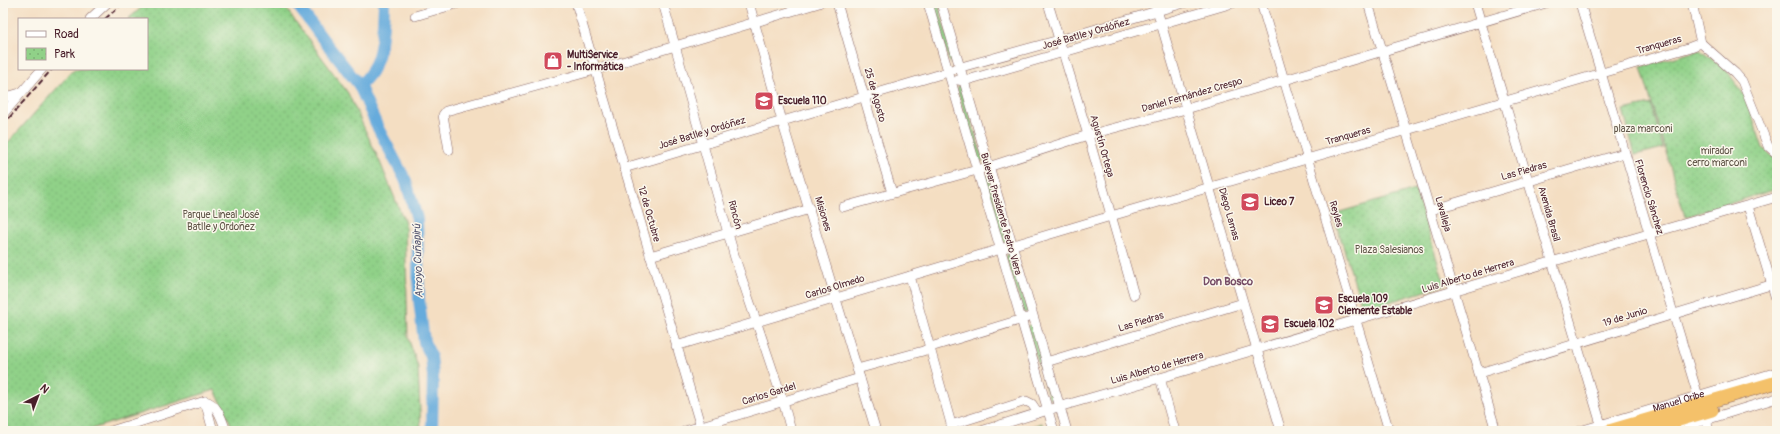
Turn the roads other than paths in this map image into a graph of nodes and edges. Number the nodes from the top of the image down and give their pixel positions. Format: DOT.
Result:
graph roads {
  1 [pos="107,3"];
  2 [pos="459,3"];
  3 [pos="576,3"];
  4 [pos="663,3"];
  5 [pos="749,3"];
  6 [pos="819,3"];
  7 [pos="837,3"];
  8 [pos="928,3"];
  9 [pos="941,3"];
  10 [pos="1048,3"];
  11 [pos="1184,3"];
  12 [pos="1233,3"];
  13 [pos="1262,3"];
  14 [pos="1368,3"];
  15 [pos="1475,3"];
  16 [pos="1546,3"];
  17 [pos="1580,3"];
  18 [pos="1692,3"];
  19 [pos="1156,7"];
  20 [pos="415,16"];
  21 [pos="91,18"];
  22 [pos="754,22"];
  23 [pos="1481,22"];
  24 [pos="1161,24"];
  25 [pos="1059,40"];
  26 [pos="1701,43"];
  27 [pos="675,46"];
  28 [pos="1382,51"];
  29 [pos="1063,52"];
  30 [pos="960,68"];
  31 [pos="41,70"];
  32 [pos="595,70"];
  33 [pos="948,72"];
  34 [pos="1601,74"];
  35 [pos="1285,79"];
  36 [pos="964,81"];
  37 [pos="20,93"];
  38 [pos="864,97"];
  39 [pos="3,98"];
  40 [pos="1505,101"];
  41 [pos="1186,109"];
  42 [pos="3,114"];
  43 [pos="782,121"];
  44 [pos="1407,130"];
  45 [pos="1088,135"];
  46 [pos="704,144"];
  47 [pos="450,150"];
  48 [pos="1624,153"];
  49 [pos="1777,154"];
  50 [pos="1309,159"];
  51 [pos="988,167"];
  52 [pos="624,168"];
  53 [pos="977,170"];
  54 [pos="1528,181"];
  55 [pos="1210,188"];
  56 [pos="892,193"];
  57 [pos="1777,197"];
  58 [pos="1748,206"];
  59 [pos="843,207"];
  60 [pos="810,209"];
  61 [pos="1431,210"];
  62 [pos="1111,216"];
  63 [pos="728,232"];
  64 [pos="1649,235"];
  65 [pos="1012,246"];
  66 [pos="1000,249"];
  67 [pos="650,256"];
  68 [pos="1552,262"];
  69 [pos="910,276"];
  70 [pos="1774,284"];
  71 [pos="1454,292"];
  72 [pos="1134,295"];
  73 [pos="837,298"];
  74 [pos="1777,302"];
  75 [pos="1243,303"];
  76 [pos="1674,314"];
  77 [pos="1032,316"];
  78 [pos="1021,320"];
  79 [pos="1356,320"];
  80 [pos="756,322"];
  81 [pos="1576,343"];
  82 [pos="676,346"];
  83 [pos="930,348"];
  84 [pos="1256,350"];
  85 [pos="1046,362"];
  86 [pos="857,369"];
  87 [pos="1777,372"];
  88 [pos="1479,373"];
  89 [pos="860,378"];
  90 [pos="1160,378"];
  91 [pos="1777,382"];
  92 [pos="1777,391"];
  93 [pos="1698,396"];
  94 [pos="1777,398"];
  95 [pos="205,401"];
  96 [pos="783,401"];
  97 [pos="1060,407"];
  98 [pos="1048,410"];
  99 [pos="1038,413"];
  100 [pos="1706,420"];
  101 [pos="952,428"];
  102 [pos="701,429"];
  103 [pos="1604,429"];
  104 [pos="112,431"];
  105 [pos="213,431"];
  106 [pos="226,431"];
  107 [pos="685,431"];
  108 [pos="791,431"];
  109 [pos="876,431"];
  110 [pos="981,431"];
  111 [pos="1054,431"];
  112 [pos="1067,431"];
  113 [pos="1176,431"];
  114 [pos="1281,431"];
  115 [pos="1389,431"];
  116 [pos="1496,431"];
  117 [pos="1580,431"];
  118 [pos="1642,431"];
  119 [pos="1670,431"];
  120 [pos="1709,431"];
  1 -- 21 [label="street"];
  2 -- 20 [label="street"];
  3 -- 32 [label="street, 12 de Octubre"];
  4 -- 27 [label="street, Rincón"];
  5 -- 22 [label="street, Misiones"];
  6 -- 22 [label="street"];
  7 -- 38 [label="street, 25 de Agosto"];
  8 -- 33 [label="street, Bulevar Presidente Pedro Viera"];
  9 -- 30 [label="street, Bulevar Presidente Pedro Viera"];
  10 -- 25 [label="street, Agustín Ortega"];
  11 -- 19 [label="street, José Batlle y Ordóñez"];
  12 -- 24 [label="street, José Batlle y Ordóñez"];
  13 -- 35 [label="street, Reyles"];
  14 -- 28 [label="street, Lavalleja"];
  15 -- 23 [label="street, Avenida Brasil"];
  16 -- 23 [label="street, Daniel Fernández Crespo"];
  17 -- 34 [label="street, Florencio Sánchez"];
  18 -- 26 [label="street"];
  19 -- 24 [label="street, Diego Lamas"];
  19 -- 25 [label="street, José Batlle y Ordóñez"];
  22 -- 27 [label="street"];
  22 -- 43 [label="street, Misiones"];
  23 -- 28 [label="street, Daniel Fernández Crespo"];
  23 -- 40 [label="street, Avenida Brasil"];
  24 -- 29 [label="street, José Batlle y Ordóñez"];
  24 -- 41 [label="street, Diego Lamas"];
  25 -- 29 [label="street, Agustín Ortega"];
  25 -- 30 [label="street, José Batlle y Ordóñez"];
  26 -- 34 [label="street, Tranqueras"];
  26 -- 49 [label="street"];
  27 -- 32 [label="street"];
  27 -- 46 [label="street, Rincón"];
  28 -- 35 [label="street, Daniel Fernández Crespo"];
  28 -- 44 [label="street, Lavalleja"];
  29 -- 36 [label="street, José Batlle y Ordóñez"];
  29 -- 45 [label="street, Agustín Ortega"];
  30 -- 33 [label="street, José Batlle y Ordóñez"];
  30 -- 36 [label="street, Bulevar Presidente Pedro Viera"];
  31 -- 37 [label="street"];
  32 -- 47 [label="street"];
  32 -- 52 [label="street, 12 de Octubre"];
  33 -- 36 [label="street"];
  33 -- 38 [label="street, José Batlle y Ordóñez"];
  33 -- 53 [label="street, Bulevar Presidente Pedro Viera"];
  34 -- 40 [label="street, Tranqueras"];
  34 -- 48 [label="street, Florencio Sánchez"];
  35 -- 41 [label="street, Daniel Fernández Crespo"];
  35 -- 50 [label="street, Reyles"];
  36 -- 51 [label="street, Bulevar Presidente Pedro Viera"];
  37 -- 39 [label="street"];
  37 -- 42 [label="street"];
  38 -- 43 [label="street, José Batlle y Ordóñez"];
  38 -- 56 [label="street, 25 de Agosto"];
  40 -- 44 [label="street, Tranqueras"];
  40 -- 54 [label="street, Avenida Brasil"];
  41 -- 45 [label="street, Daniel Fernández Crespo"];
  41 -- 55 [label="street, Diego Lamas"];
  43 -- 46 [label="street, José Batlle y Ordóñez"];
  43 -- 60 [label="street, Misiones"];
  44 -- 50 [label="street, Tranqueras"];
  44 -- 61 [label="street, Lavalleja"];
  45 -- 51 [label="street, Daniel Fernández Crespo"];
  45 -- 62 [label="street, Agustín Ortega"];
  46 -- 52 [label="street, José Batlle y Ordóñez"];
  46 -- 63 [label="street, Rincón"];
  48 -- 54 [label="street, Las Piedras"];
  48 -- 64 [label="street, Florencio Sánchez"];
  50 -- 55 [label="street, Tranqueras"];
  50 -- 79 [label="street, Reyles"];
  51 -- 53 [label="street, Daniel Fernández Crespo"];
  51 -- 65 [label="street, Bulevar Presidente Pedro Viera"];
  52 -- 67 [label="street, 12 de Octubre"];
  53 -- 56 [label="street, Daniel Fernández Crespo"];
  53 -- 66 [label="street, Bulevar Presidente Pedro Viera"];
  54 -- 61 [label="street, Las Piedras"];
  54 -- 68 [label="street, Avenida Brasil"];
  55 -- 62 [label="street, Tranqueras"];
  55 -- 75 [label="street, Diego Lamas"];
  56 -- 59 [label="street, Daniel Fernández Crespo"];
  57 -- 58 [label="street, Luis Alberto de Herrera"];
  58 -- 64 [label="street, Luis Alberto de Herrera"];
  58 -- 70 [label="street"];
  60 -- 63 [label="street"];
  60 -- 73 [label="street, Misiones"];
  61 -- 71 [label="street, Lavalleja"];
  62 -- 65 [label="street, Tranqueras"];
  62 -- 72 [label="street, Agustín Ortega"];
  63 -- 67 [label="street"];
  63 -- 80 [label="street, Rincón"];
  64 -- 68 [label="street, Luis Alberto de Herrera"];
  64 -- 76 [label="street, Florencio Sánchez"];
  65 -- 66 [label="street, Tranqueras"];
  65 -- 77 [label="street, Bulevar Presidente Pedro Viera"];
  66 -- 69 [label="street, Carlos Olmedo"];
  66 -- 78 [label="street, Bulevar Presidente Pedro Viera"];
  67 -- 82 [label="street, 12 de Octubre"];
  68 -- 71 [label="street, Luis Alberto de Herrera"];
  68 -- 81 [label="street, Avenida Brasil"];
  69 -- 73 [label="street, Carlos Olmedo"];
  69 -- 83 [label="street"];
  70 -- 74 [label="street"];
  70 -- 76 [label="street, 19 de Junio"];
  71 -- 79 [label="street, Luis Alberto de Herrera"];
  71 -- 88 [label="street, Lavalleja"];
  73 -- 80 [label="street, Carlos Olmedo"];
  73 -- 86 [label="street, Misiones"];
  75 -- 84 [label="street, Diego Lamas"];
  75 -- 85 [label="street, Las Piedras"];
  76 -- 81 [label="street, 19 de Junio"];
  76 -- 93 [label="street, Florencio Sánchez"];
  77 -- 78 [label="street"];
  77 -- 85 [label="street, Bulevar Presidente Pedro Viera"];
  78 -- 83 [label="street"];
  78 -- 98 [label="street, Bulevar Presidente Pedro Viera"];
  79 -- 84 [label="street, Luis Alberto de Herrera"];
  79 -- 115 [label="street, Reyles"];
  80 -- 82 [label="street, Carlos Olmedo"];
  80 -- 96 [label="street, Rincón"];
  81 -- 88 [label="street, 19 de Junio"];
  81 -- 103 [label="street, Avenida Brasil"];
  82 -- 102 [label="street, 12 de Octubre"];
  83 -- 86 [label="street"];
  83 -- 101 [label="street"];
  84 -- 90 [label="street, Luis Alberto de Herrera"];
  84 -- 114 [label="street, Diego Lamas"];
  85 -- 97 [label="street, Bulevar Presidente Pedro Viera"];
  86 -- 89 [label="street, Misiones"];
  87 -- 93 [label="street, Manuel Oribe"];
  88 -- 116 [label="street, Lavalleja"];
  89 -- 96 [label="street, Carlos Gardel"];
  89 -- 109 [label="street, Misiones"];
  90 -- 97 [label="street, Luis Alberto de Herrera"];
  90 -- 113 [label="street"];
  91 -- 103 [label="highway, Manuel Oribe"];
  92 -- 118 [label="highway, Manuel Oribe"];
  93 -- 103 [label="street, Manuel Oribe"];
  94 -- 100 [label="street"];
  95 -- 104 [label="street"];
  95 -- 105 [label="street"];
  95 -- 106 [label="street"];
  96 -- 102 [label="street, Carlos Gardel"];
  96 -- 108 [label="street, Rincón"];
  97 -- 98 [label="street, Luis Alberto de Herrera"];
  97 -- 112 [label="street, Bulevar Presidente Pedro Viera"];
  98 -- 99 [label="street, Luis Alberto de Herrera"];
  98 -- 111 [label="street, Bulevar Presidente Pedro Viera"];
  99 -- 101 [label="street"];
  99 -- 110 [label="street, Luis Alberto de Herrera"];
  100 -- 119 [label="street"];
  100 -- 120 [label="street"];
  102 -- 107 [label="street, Carlos Gardel"];
  103 -- 117 [label="street, Manuel Oribe"];
}
